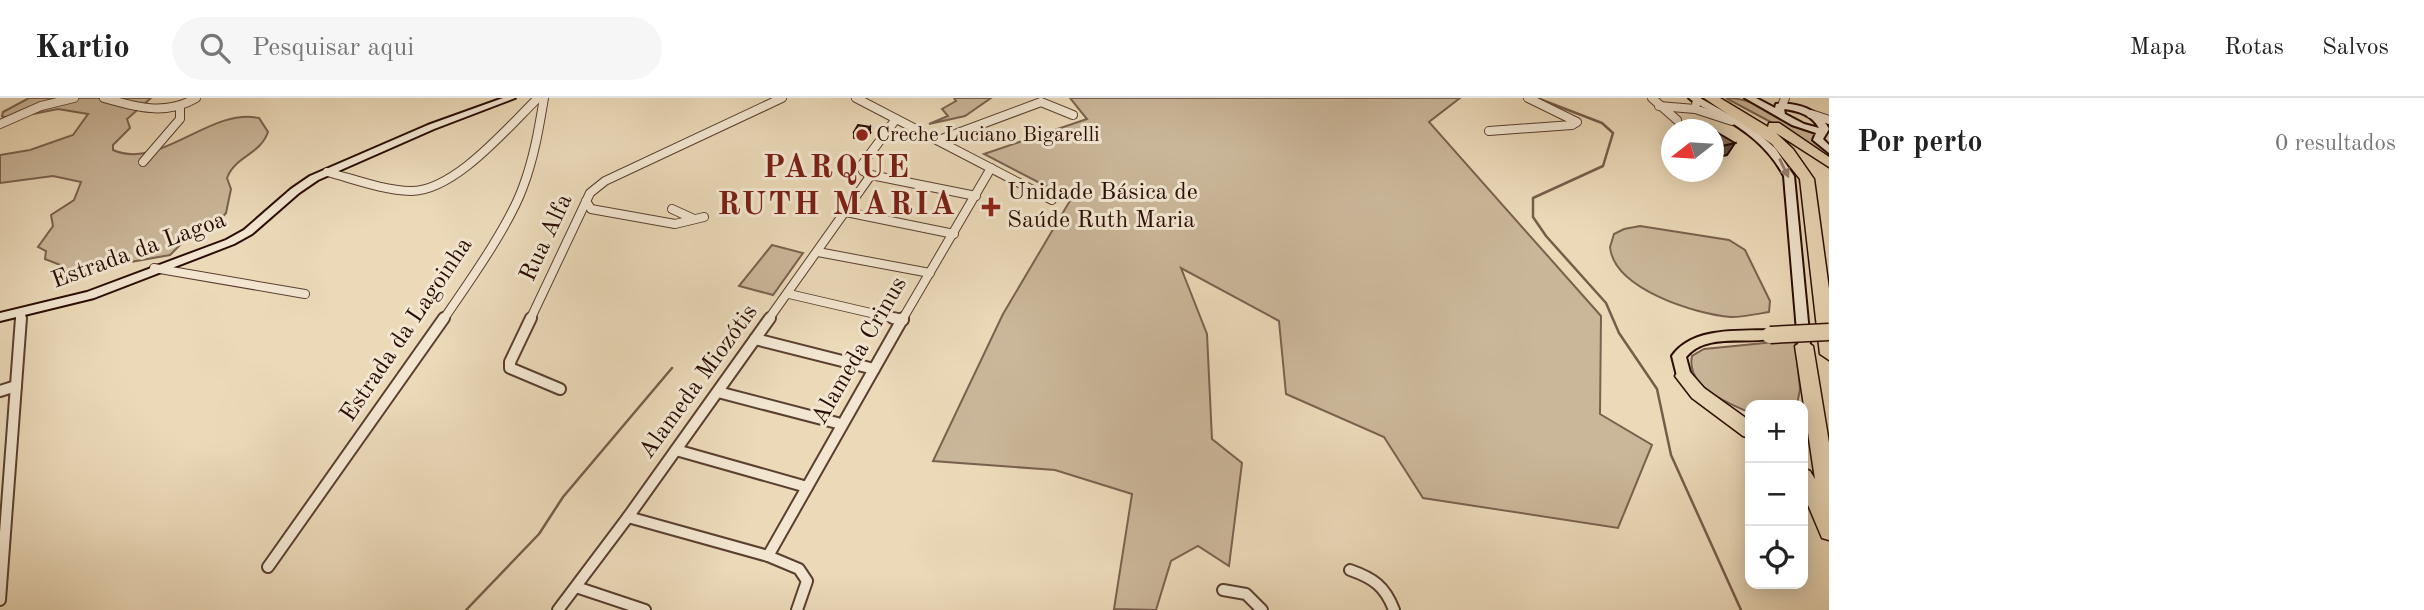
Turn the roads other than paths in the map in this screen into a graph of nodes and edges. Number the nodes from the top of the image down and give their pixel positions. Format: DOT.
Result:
graph roads {
  1 [pos="74,98"];
  2 [pos="104,98"];
  3 [pos="196,98"];
  4 [pos="511,98"];
  5 [pos="538,98"];
  6 [pos="544,98"];
  7 [pos="782,98"];
  8 [pos="856,98"];
  9 [pos="1652,98"];
  10 [pos="1749,98"];
  11 [pos="1534,99"];
  12 [pos="1728,100"];
  13 [pos="1699,101"];
  14 [pos="1659,106"];
  15 [pos="1781,106"];
  16 [pos="180,107"];
  17 [pos="1073,115"];
  18 [pos="896,119"];
  19 [pos="1676,119"];
  20 [pos="0,124"];
  21 [pos="1826,127"];
  22 [pos="1489,131"];
  23 [pos="939,140"];
  24 [pos="1829,150"];
  25 [pos="144,162"];
  26 [pos="1829,163"];
  27 [pos="991,168"];
  28 [pos="327,172"];
  29 [pos="871,175"];
  30 [pos="976,195"];
  31 [pos="1052,200"];
  32 [pos="586,201"];
  33 [pos="672,209"];
  34 [pos="846,212"];
  35 [pos="704,217"];
  36 [pos="694,219"];
  37 [pos="954,234"];
  38 [pos="818,252"];
  39 [pos="1829,266"];
  40 [pos="154,268"];
  41 [pos="930,273"];
  42 [pos="305,294"];
  43 [pos="789,294"];
  44 [pos="21,313"];
  45 [pos="0,317"];
  46 [pos="903,320"];
  47 [pos="1829,332"];
  48 [pos="755,339"];
  49 [pos="1804,346"];
  50 [pos="1829,354"];
  51 [pos="874,369"];
  52 [pos="1684,376"];
  53 [pos="16,386"];
  54 [pos="560,389"];
  55 [pos="0,391"];
  56 [pos="718,392"];
  57 [pos="1802,400"];
  58 [pos="1745,413"];
  59 [pos="841,424"];
  60 [pos="1745,427"];
  61 [pos="676,450"];
  62 [pos="1808,484"];
  63 [pos="807,487"];
  64 [pos="1829,504"];
  65 [pos="628,517"];
  66 [pos="1829,532"];
  67 [pos="768,556"];
  68 [pos="268,567"];
  69 [pos="1350,570"];
  70 [pos="576,587"];
  71 [pos="1223,590"];
  72 [pos="0,600"];
  73 [pos="558,610"];
  74 [pos="645,610"];
  75 [pos="797,610"];
  76 [pos="1262,610"];
  77 [pos="1394,610"];
  1 -- 20 [label="street"];
  2 -- 16 [label="street"];
  3 -- 16 [label="street"];
  4 -- 28 [label="main road, Estrada da Lagoa"];
  5 -- 28 [label="street"];
  6 -- 68 [label="street, Estrada da Lagoinha"];
  7 -- 32 [label="street, Rua Alfa"];
  8 -- 18 [label="street"];
  9 -- 14 [label="street"];
  10 -- 15 [label="main road"];
  11 -- 22 [label="street"];
  12 -- 26 [label="highway"];
  12 -- 39 [label="highway"];
  13 -- 14 [label="street"];
  13 -- 49 [label="main road, one-way"];
  13 -- 50 [label="highway"];
  14 -- 19 [label="street"];
  15 -- 21 [label="main road"];
  15 -- 21 [label="main road"];
  16 -- 25 [label="street"];
  17 -- 23 [label="street"];
  18 -- 23 [label="street"];
  18 -- 29 [label="street"];
  21 -- 24 [label="main road"];
  23 -- 27 [label="street"];
  27 -- 30 [label="street, Alameda Crinus"];
  27 -- 31 [label="street"];
  28 -- 40 [label="main road, Estrada da Lagoa"];
  29 -- 30 [label="street"];
  29 -- 34 [label="street, Alameda Miozótis"];
  30 -- 37 [label="street, Alameda Crinus"];
  32 -- 36 [label="street"];
  32 -- 54 [label="street, Rua Alfa"];
  33 -- 36 [label="street"];
  34 -- 37 [label="street"];
  34 -- 38 [label="street, Alameda Miozótis"];
  35 -- 36 [label="street"];
  37 -- 41 [label="street, Alameda Crinus"];
  38 -- 41 [label="street"];
  38 -- 43 [label="street, Alameda Miozótis"];
  40 -- 42 [label="street"];
  40 -- 44 [label="main road, Estrada da Lagoa"];
  41 -- 46 [label="street, Alameda Crinus"];
  43 -- 46 [label="street"];
  43 -- 48 [label="street, Alameda Miozótis"];
  44 -- 45 [label="main road, Estrada da Lagoa"];
  44 -- 53 [label="street"];
  46 -- 51 [label="street, Alameda Crinus"];
  47 -- 52 [label="main road, bridge"];
  48 -- 51 [label="street"];
  48 -- 56 [label="street, Alameda Miozótis"];
  49 -- 57 [label="highway"];
  49 -- 64 [label="highway"];
  51 -- 59 [label="street, Alameda Crinus"];
  52 -- 58 [label="highway"];
  52 -- 60 [label="highway"];
  53 -- 55 [label="street"];
  53 -- 72 [label="street"];
  56 -- 59 [label="street"];
  56 -- 61 [label="street, Alameda Miozótis"];
  59 -- 63 [label="street, Alameda Crinus"];
  61 -- 63 [label="street"];
  61 -- 65 [label="street, Alameda Miozótis"];
  62 -- 66 [label="highway"];
  63 -- 67 [label="street, Alameda Crinus"];
  65 -- 67 [label="street"];
  65 -- 70 [label="street, Alameda Miozótis"];
  67 -- 75 [label="street"];
  69 -- 77 [label="street"];
  70 -- 73 [label="street, Alameda Miozótis"];
  70 -- 74 [label="street"];
  71 -- 76 [label="street"];
}
